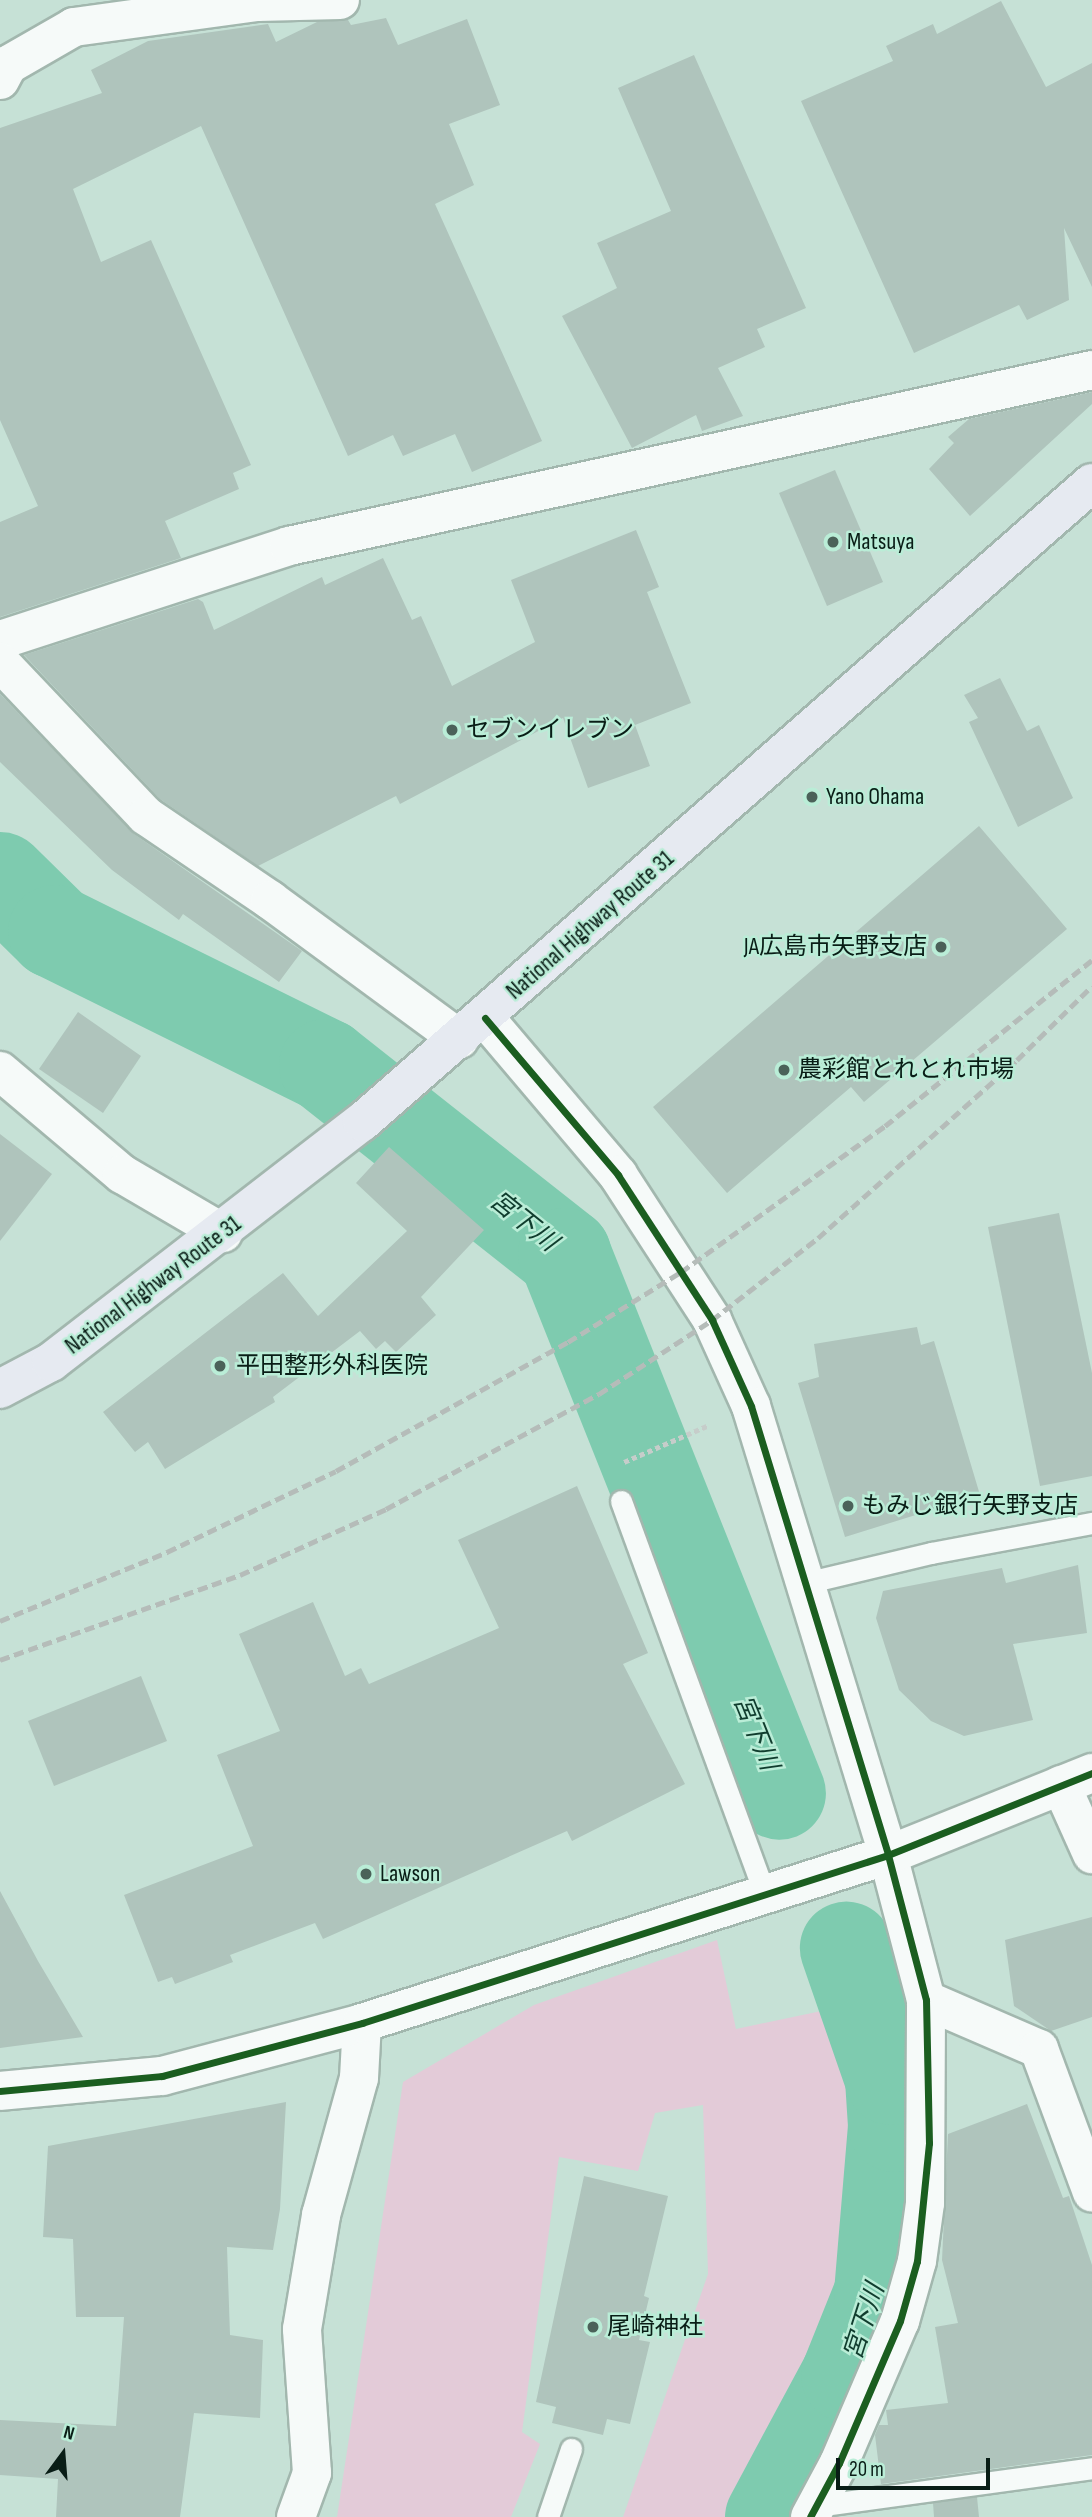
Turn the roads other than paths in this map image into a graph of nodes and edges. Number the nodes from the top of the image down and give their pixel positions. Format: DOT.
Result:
graph roads {
  1 [pos="340,0"];
  2 [pos="0,80"];
  3 [pos="1092,370"];
  4 [pos="1092,483"];
  5 [pos="0,639"];
  6 [pos="0,662"];
  7 [pos="458,1039"];
  8 [pos="0,1071"];
  9 [pos="223,1233"];
  10 [pos="0,1389"];
  11 [pos="621,1501"];
  12 [pos="1092,1523"];
  13 [pos="805,1583"];
  14 [pos="1077,1779"];
  15 [pos="1092,1854"];
  16 [pos="888,1855"];
  17 [pos="765,1894"];
  18 [pos="926,2000"];
  19 [pos="362,2023"];
  20 [pos="0,2091"];
  21 [pos="1092,2192"];
  22 [pos="571,2449"];
  23 [pos="1092,2468"];
  24 [pos="813,2512"];
  25 [pos="296,2517"];
  26 [pos="548,2517"];
  1 -- 2 [label="street"];
  3 -- 5 [label="street"];
  4 -- 7 [label="highway, National Highway Route 31"];
  6 -- 7 [label="street"];
  7 -- 9 [label="highway, National Highway Route 31"];
  7 -- 13 [label="street"];
  8 -- 9 [label="street"];
  9 -- 10 [label="highway, National Highway Route 31"];
  11 -- 17 [label="lane"];
  12 -- 13 [label="lane"];
  13 -- 16 [label="street"];
  14 -- 15 [label="street"];
  14 -- 16 [label="street"];
  16 -- 17 [label="street"];
  16 -- 18 [label="street"];
  17 -- 19 [label="street"];
  18 -- 21 [label="street"];
  18 -- 24 [label="street"];
  19 -- 20 [label="street"];
  19 -- 25 [label="street"];
  22 -- 26 [label="lane"];
  23 -- 24 [label="lane"];
}
